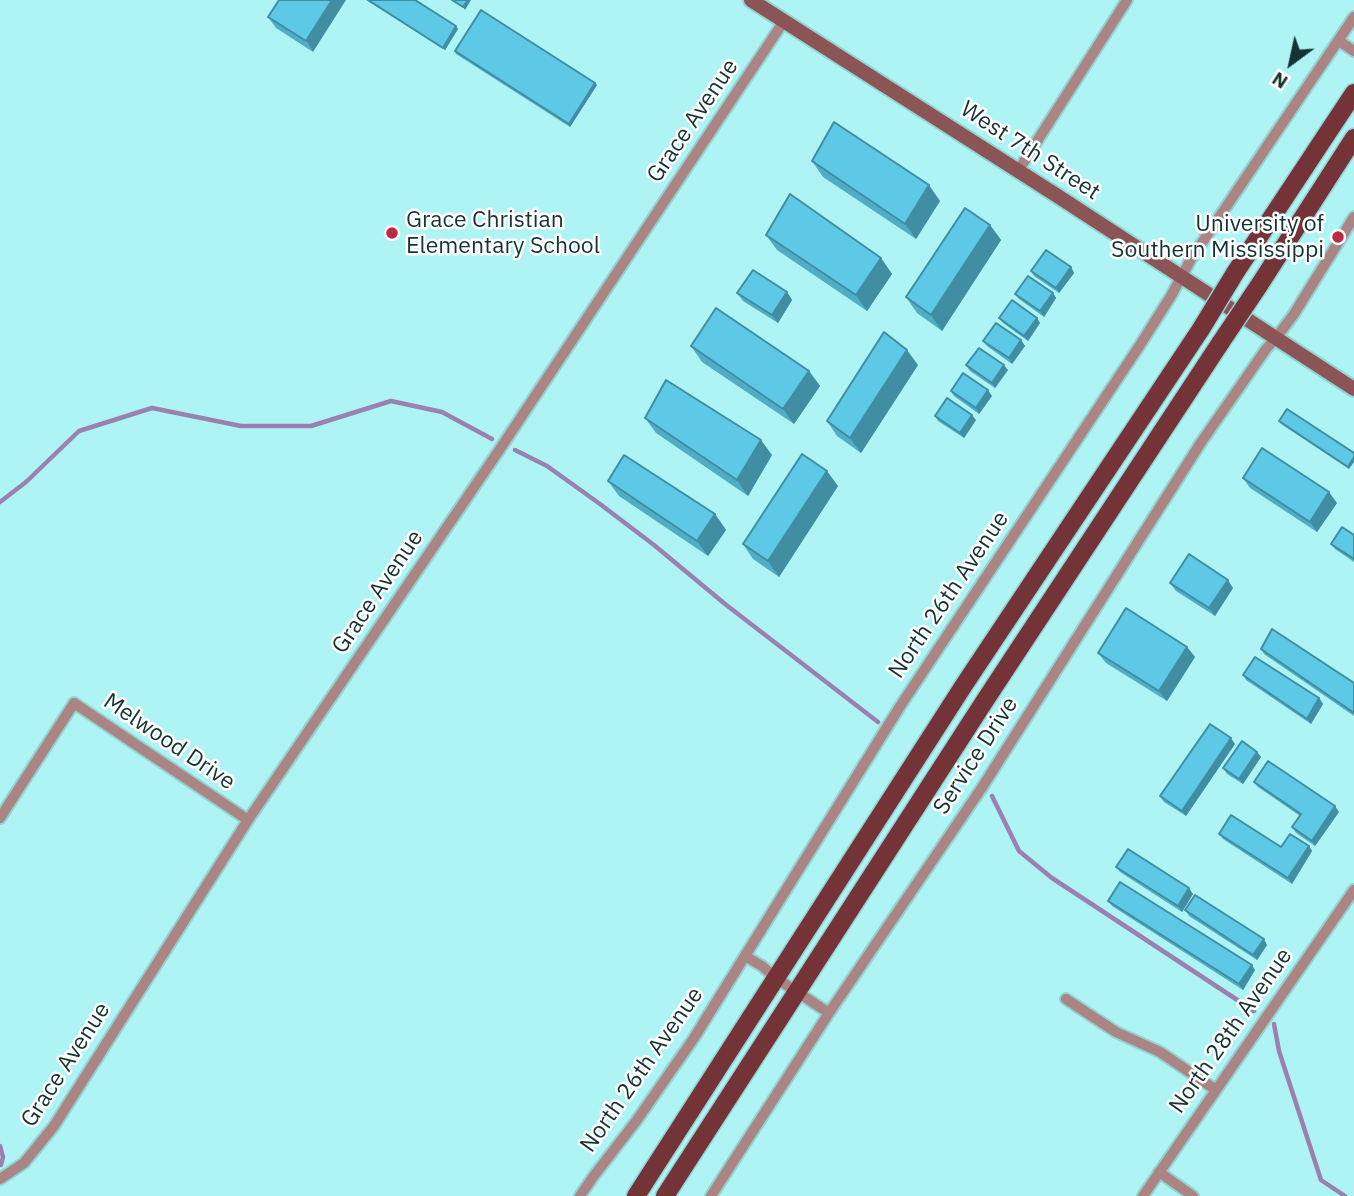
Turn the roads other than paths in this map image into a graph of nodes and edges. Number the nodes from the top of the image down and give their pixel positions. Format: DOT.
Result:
graph roads {
  1 [pos="751,0"];
  2 [pos="1127,0"];
  3 [pos="1354,17"];
  4 [pos="784,21"];
  5 [pos="1339,41"];
  6 [pos="1354,51"];
  7 [pos="1354,93"];
  8 [pos="1354,138"];
  9 [pos="1018,171"];
  10 [pos="1354,217"];
  11 [pos="1181,277"];
  12 [pos="1276,338"];
  13 [pos="1354,389"];
  14 [pos="0,818"];
  15 [pos="248,820"];
  16 [pos="1354,890"];
  17 [pos="745,956"];
  18 [pos="776,978"];
  19 [pos="798,992"];
  20 [pos="1066,999"];
  21 [pos="830,1013"];
  22 [pos="1216,1090"];
  23 [pos="1159,1172"];
  24 [pos="0,1179"];
  25 [pos="580,1196"];
  26 [pos="636,1196"];
  27 [pos="665,1196"];
  28 [pos="711,1196"];
  29 [pos="1143,1196"];
  30 [pos="1193,1196"];
  1 -- 4 [label="main road, West 7th Street"];
  2 -- 9 [label="street"];
  3 -- 5 [label="street, North 26th Avenue"];
  4 -- 9 [label="main road, West 7th Street"];
  4 -- 15 [label="street, Grace Avenue"];
  5 -- 6 [label="street"];
  5 -- 11 [label="street, North 26th Avenue"];
  7 -- 18 [label="main road, bridge"];
  8 -- 19 [label="main road, bridge"];
  9 -- 11 [label="main road, West 7th Street"];
  10 -- 12 [label="street, Service Drive"];
  11 -- 12 [label="main road, West 7th Street"];
  11 -- 17 [label="street, North 26th Avenue"];
  12 -- 13 [label="main road, West 7th Street"];
  12 -- 21 [label="street, Service Drive"];
  14 -- 15 [label="street, Melwood Drive"];
  15 -- 24 [label="street, Grace Avenue"];
  16 -- 22 [label="street, North 28th Avenue"];
  17 -- 18 [label="street"];
  17 -- 25 [label="street, North 26th Avenue"];
  18 -- 19 [label="street"];
  18 -- 26 [label="main road"];
  19 -- 21 [label="street"];
  19 -- 27 [label="main road"];
  20 -- 22 [label="street"];
  21 -- 28 [label="street, Service Drive"];
  22 -- 23 [label="street, North 28th Avenue"];
  23 -- 29 [label="street, North 28th Avenue"];
  23 -- 30 [label="street"];
}
